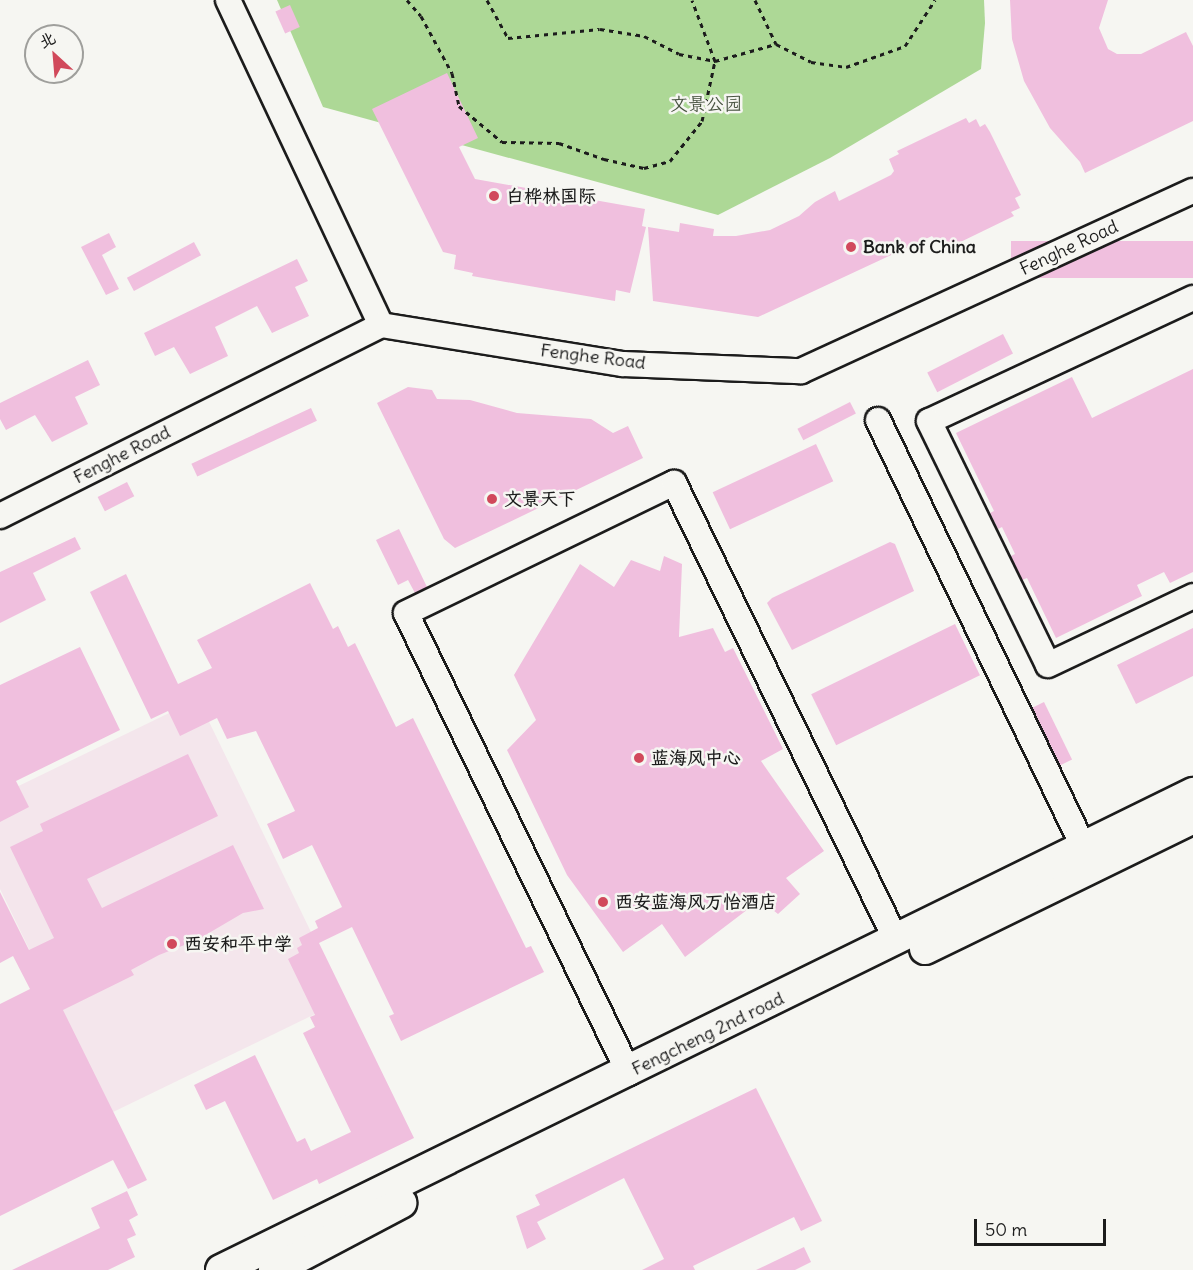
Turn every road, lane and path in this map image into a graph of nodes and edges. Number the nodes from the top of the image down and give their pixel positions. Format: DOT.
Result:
graph roads {
  1 [pos="228,0"];
  2 [pos="408,0"];
  3 [pos="487,0"];
  4 [pos="692,0"];
  5 [pos="755,0"];
  6 [pos="935,0"];
  7 [pos="776,44"];
  8 [pos="715,61"];
  9 [pos="1193,191"];
  10 [pos="1193,298"];
  11 [pos="381,326"];
  12 [pos="878,420"];
  13 [pos="0,516"];
  14 [pos="1193,596"];
  15 [pos="1193,793"];
  16 [pos="1193,818"];
  17 [pos="1088,858"];
  18 [pos="896,940"];
  19 [pos="629,1072"];
  20 [pos="221,1270"];
  21 [pos="274,1270"];
  1 -- 11 [label="street"];
  2 -- 8 [label="path"];
  3 -- 8 [label="path"];
  4 -- 8 [label="path"];
  5 -- 7 [label="path"];
  6 -- 7 [label="path"];
  7 -- 8 [label="path"];
  9 -- 11 [label="street, Fenghe Road"];
  10 -- 14 [label="street"];
  11 -- 13 [label="street, Fenghe Road"];
  12 -- 17 [label="street"];
  15 -- 17 [label="main road, Fengcheng 2nd road"];
  16 -- 17 [label="main road, Fengcheng 2nd road"];
  17 -- 18 [label="main road, Fengcheng 2nd road"];
  17 -- 21 [label="main road, Fengcheng 2nd road"];
  18 -- 19 [label="main road, Fengcheng 2nd road"];
  18 -- 19 [label="street"];
  19 -- 20 [label="main road, Fengcheng 2nd road"];
}
